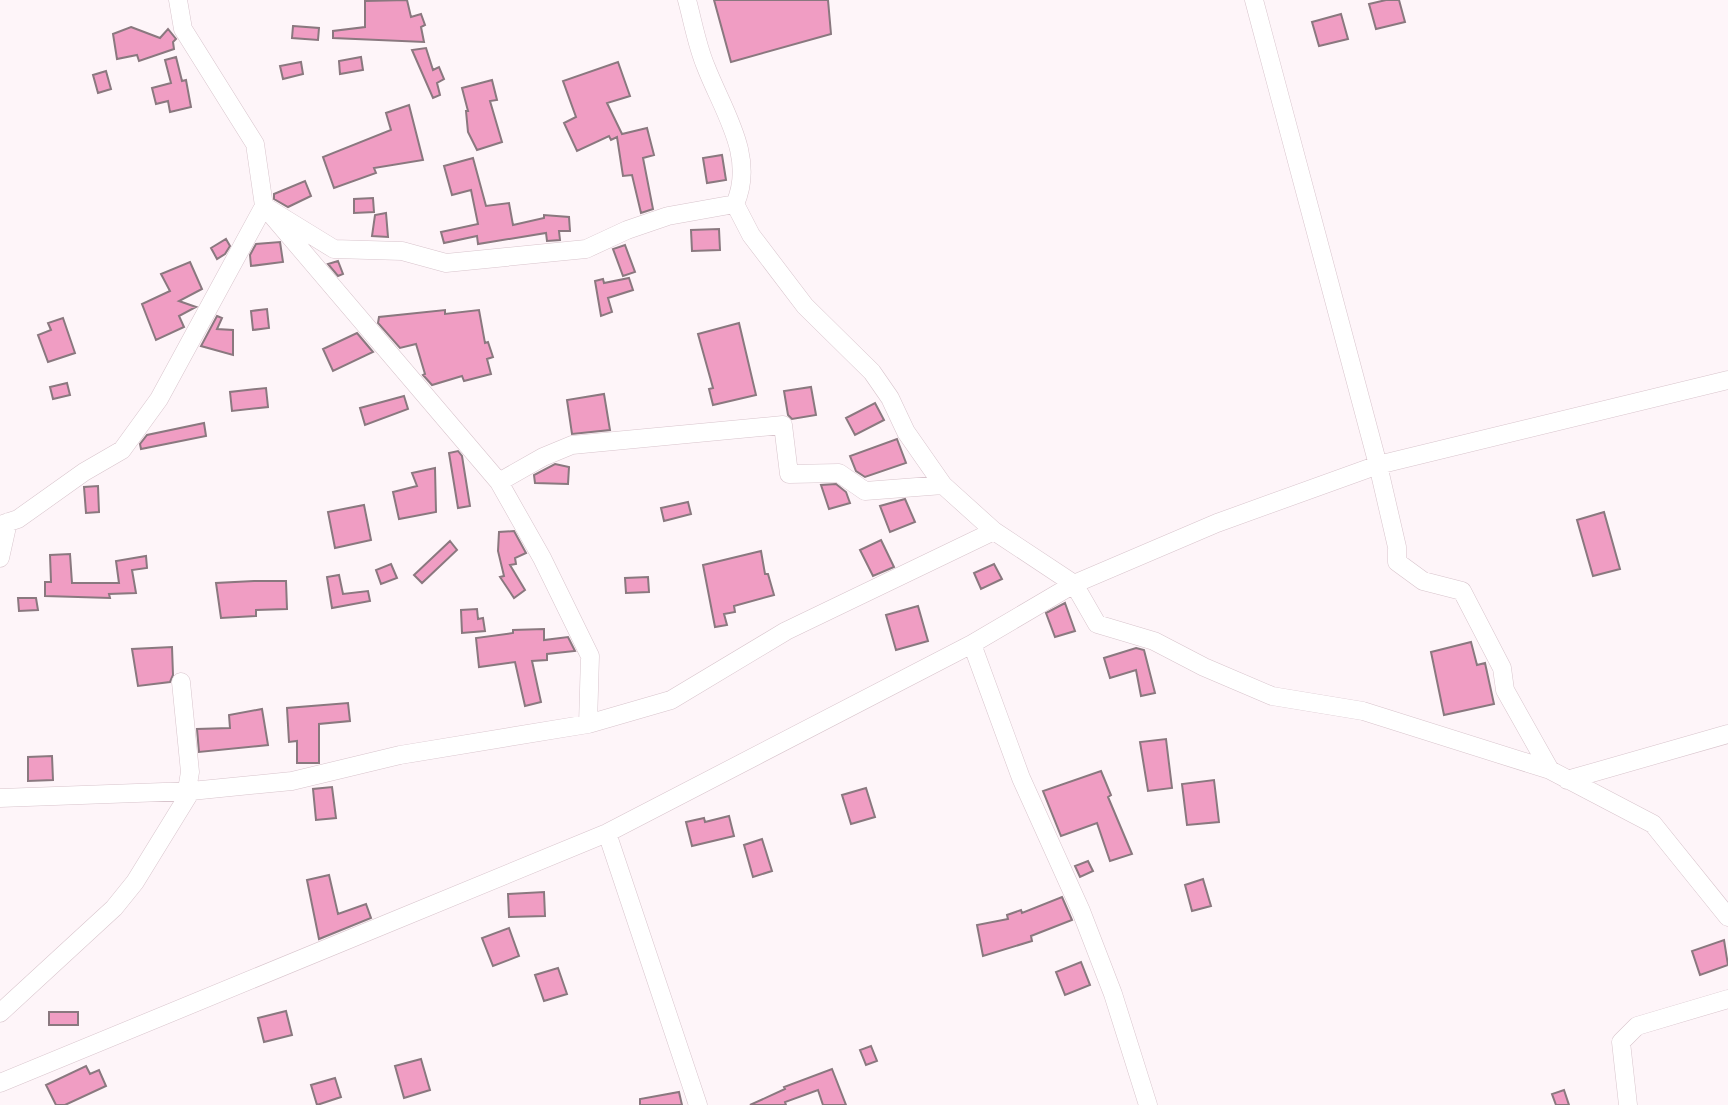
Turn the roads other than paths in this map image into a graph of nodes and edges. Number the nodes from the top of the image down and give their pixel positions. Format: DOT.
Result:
graph roads {
  1 [pos="178,0"];
  2 [pos="687,0"];
  3 [pos="1254,0"];
  4 [pos="735,204"];
  5 [pos="264,206"];
  6 [pos="1728,380"];
  7 [pos="1378,465"];
  8 [pos="499,482"];
  9 [pos="943,485"];
  10 [pos="4,524"];
  11 [pos="994,531"];
  12 [pos="0,558"];
  13 [pos="1074,584"];
  14 [pos="972,644"];
  15 [pos="181,682"];
  16 [pos="588,724"];
  17 [pos="1728,734"];
  18 [pos="1550,771"];
  19 [pos="1567,780"];
  20 [pos="191,791"];
  21 [pos="0,798"];
  22 [pos="607,833"];
  23 [pos="1728,917"];
  24 [pos="1728,999"];
  25 [pos="0,1013"];
  26 [pos="0,1083"];
  27 [pos="698,1105"];
  28 [pos="1148,1105"];
  29 [pos="1628,1105"];
  1 -- 5 [label="street"];
  2 -- 4 [label="street"];
  3 -- 7 [label="street"];
  4 -- 5 [label="street"];
  4 -- 9 [label="street"];
  5 -- 8 [label="street"];
  5 -- 10 [label="street"];
  6 -- 7 [label="street"];
  7 -- 13 [label="street"];
  7 -- 18 [label="street"];
  8 -- 9 [label="street"];
  8 -- 16 [label="street"];
  9 -- 11 [label="street"];
  10 -- 12 [label="street"];
  11 -- 13 [label="street"];
  11 -- 16 [label="street"];
  13 -- 14 [label="street"];
  13 -- 18 [label="street"];
  14 -- 22 [label="street"];
  14 -- 28 [label="street"];
  15 -- 20 [label="street"];
  16 -- 20 [label="street"];
  17 -- 19 [label="street"];
  18 -- 19 [label="street"];
  19 -- 23 [label="street"];
  20 -- 21 [label="street"];
  20 -- 25 [label="street"];
  22 -- 26 [label="street"];
  22 -- 27 [label="street"];
  24 -- 29 [label="street"];
}
